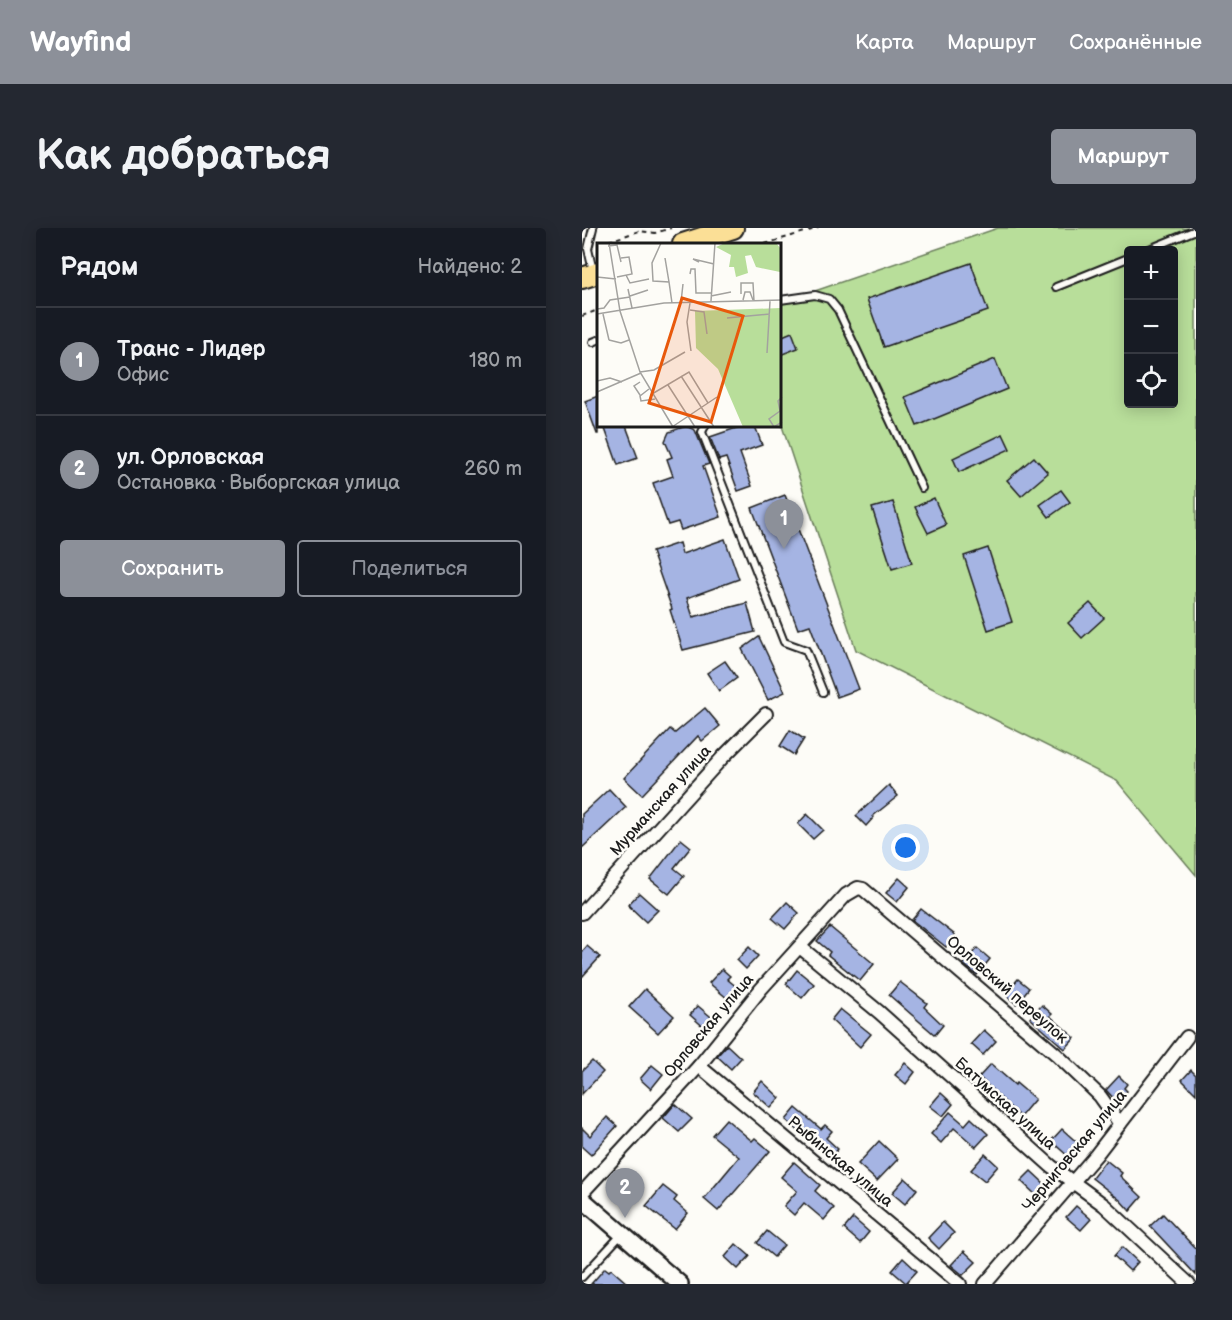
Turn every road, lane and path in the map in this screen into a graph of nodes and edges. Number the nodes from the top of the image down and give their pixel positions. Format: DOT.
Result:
graph roads {
  1 [pos="593,228"];
  2 [pos="671,228"];
  3 [pos="733,228"];
  4 [pos="818,228"];
  5 [pos="1196,230"];
  6 [pos="603,243"];
  7 [pos="686,243"];
  8 [pos="768,243"];
  9 [pos="1157,246"];
  10 [pos="1124,260"];
  11 [pos="591,275"];
  12 [pos="1056,288"];
  13 [pos="782,300"];
  14 [pos="597,310"];
  15 [pos="582,316"];
  16 [pos="704,428"];
  17 [pos="922,488"];
  18 [pos="824,692"];
  19 [pos="766,714"];
  20 [pos="863,890"];
  21 [pos="582,913"];
  22 [pos="800,947"];
  23 [pos="1188,1037"];
  24 [pos="699,1066"];
  25 [pos="1120,1124"];
  26 [pos="1071,1182"];
  27 [pos="582,1193"];
  28 [pos="582,1199"];
  29 [pos="622,1234"];
  30 [pos="582,1277"];
  31 [pos="680,1284"];
  32 [pos="960,1284"];
  33 [pos="985,1284"];
  34 [pos="1189,1284"];
  1 -- 11 [label="lane"];
  2 -- 6 [label="path"];
  3 -- 7 [label="highway"];
  4 -- 8 [label="path"];
  5 -- 9 [label="lane"];
  10 -- 12 [label="lane"];
  13 -- 17 [label="lane"];
  14 -- 15 [label="path"];
  16 -- 18 [label="lane"];
  19 -- 21 [label="street, Мурманская улица"];
  20 -- 22 [label="street, Орловская улица"];
  20 -- 25 [label="street, Орловский переулок"];
  22 -- 24 [label="street, Орловская улица"];
  22 -- 26 [label="street, Батумская улица"];
  23 -- 25 [label="street, Черниговская улица"];
  24 -- 27 [label="street, Орловская улица"];
  24 -- 32 [label="street, Рыбинская улица"];
  25 -- 26 [label="street, Черниговская улица"];
  26 -- 33 [label="street, Черниговская улица"];
  26 -- 34 [label="street, Батумская улица"];
  28 -- 29 [label="street"];
  29 -- 30 [label="lane"];
  29 -- 31 [label="street"];
}
